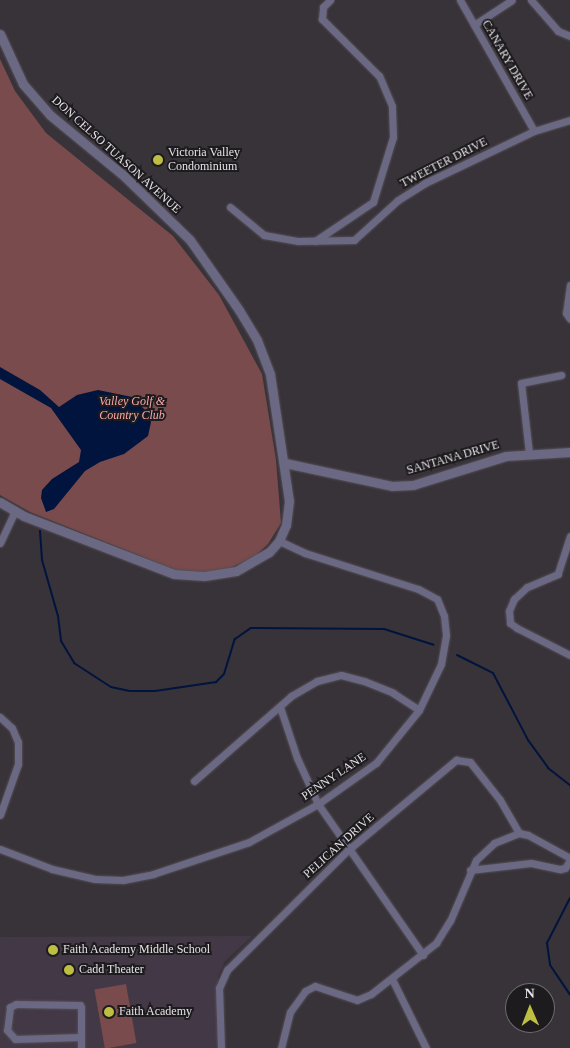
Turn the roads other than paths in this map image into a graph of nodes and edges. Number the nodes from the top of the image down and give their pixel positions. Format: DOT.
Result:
graph roads {
  1 [pos="330,0"];
  2 [pos="460,0"];
  3 [pos="512,0"];
  4 [pos="531,0"];
  5 [pos="474,25"];
  6 [pos="0,34"];
  7 [pos="570,36"];
  8 [pos="570,120"];
  9 [pos="534,131"];
  10 [pos="230,207"];
  11 [pos="314,242"];
  12 [pos="570,286"];
  13 [pos="570,319"];
  14 [pos="562,375"];
  15 [pos="570,452"];
  16 [pos="528,453"];
  17 [pos="285,463"];
  18 [pos="0,502"];
  19 [pos="12,509"];
  20 [pos="570,536"];
  21 [pos="279,541"];
  22 [pos="0,543"];
  23 [pos="570,655"];
  24 [pos="280,707"];
  25 [pos="418,710"];
  26 [pos="0,717"];
  27 [pos="194,781"];
  28 [pos="318,804"];
  29 [pos="0,815"];
  30 [pos="519,833"];
  31 [pos="0,849"];
  32 [pos="348,850"];
  33 [pos="570,859"];
  34 [pos="470,870"];
  35 [pos="423,954"];
  36 [pos="392,979"];
  37 [pos="81,1038"];
  38 [pos="81,1048"];
  39 [pos="221,1048"];
  40 [pos="281,1048"];
  41 [pos="426,1048"];
  1 -- 11 [label="street"];
  2 -- 5 [label="street, CANARY DRIVE"];
  3 -- 5 [label="street"];
  4 -- 7 [label="street"];
  5 -- 9 [label="street, CANARY DRIVE"];
  6 -- 17 [label="street, DON CELSO TUASON AVENUE"];
  8 -- 9 [label="street, TWEETER DRIVE"];
  9 -- 11 [label="street, TWEETER DRIVE"];
  10 -- 11 [label="street, TWEETER DRIVE"];
  12 -- 13 [label="street"];
  14 -- 16 [label="street"];
  15 -- 16 [label="street, SANTANA DRIVE"];
  16 -- 17 [label="street, SANTANA DRIVE"];
  17 -- 21 [label="street, DON CELSO TUASON AVENUE"];
  18 -- 19 [label="street, DON CELSO TUASON AVENUE"];
  19 -- 21 [label="street, DON CELSO TUASON AVENUE"];
  19 -- 22 [label="street"];
  20 -- 23 [label="street"];
  21 -- 25 [label="street, PENNY LANE"];
  24 -- 25 [label="street"];
  24 -- 27 [label="street"];
  24 -- 28 [label="street"];
  25 -- 28 [label="street, PENNY LANE"];
  26 -- 29 [label="street"];
  28 -- 31 [label="street, PENNY LANE"];
  28 -- 32 [label="street"];
  30 -- 32 [label="street, PELICAN DRIVE"];
  30 -- 33 [label="street"];
  30 -- 34 [label="street"];
  32 -- 35 [label="street"];
  32 -- 39 [label="street, PELICAN DRIVE"];
  33 -- 34 [label="street"];
  34 -- 35 [label="street"];
  35 -- 36 [label="street"];
  36 -- 40 [label="street"];
  36 -- 41 [label="street"];
  37 -- 37 [label="street"];
  37 -- 38 [label="street"];
}
